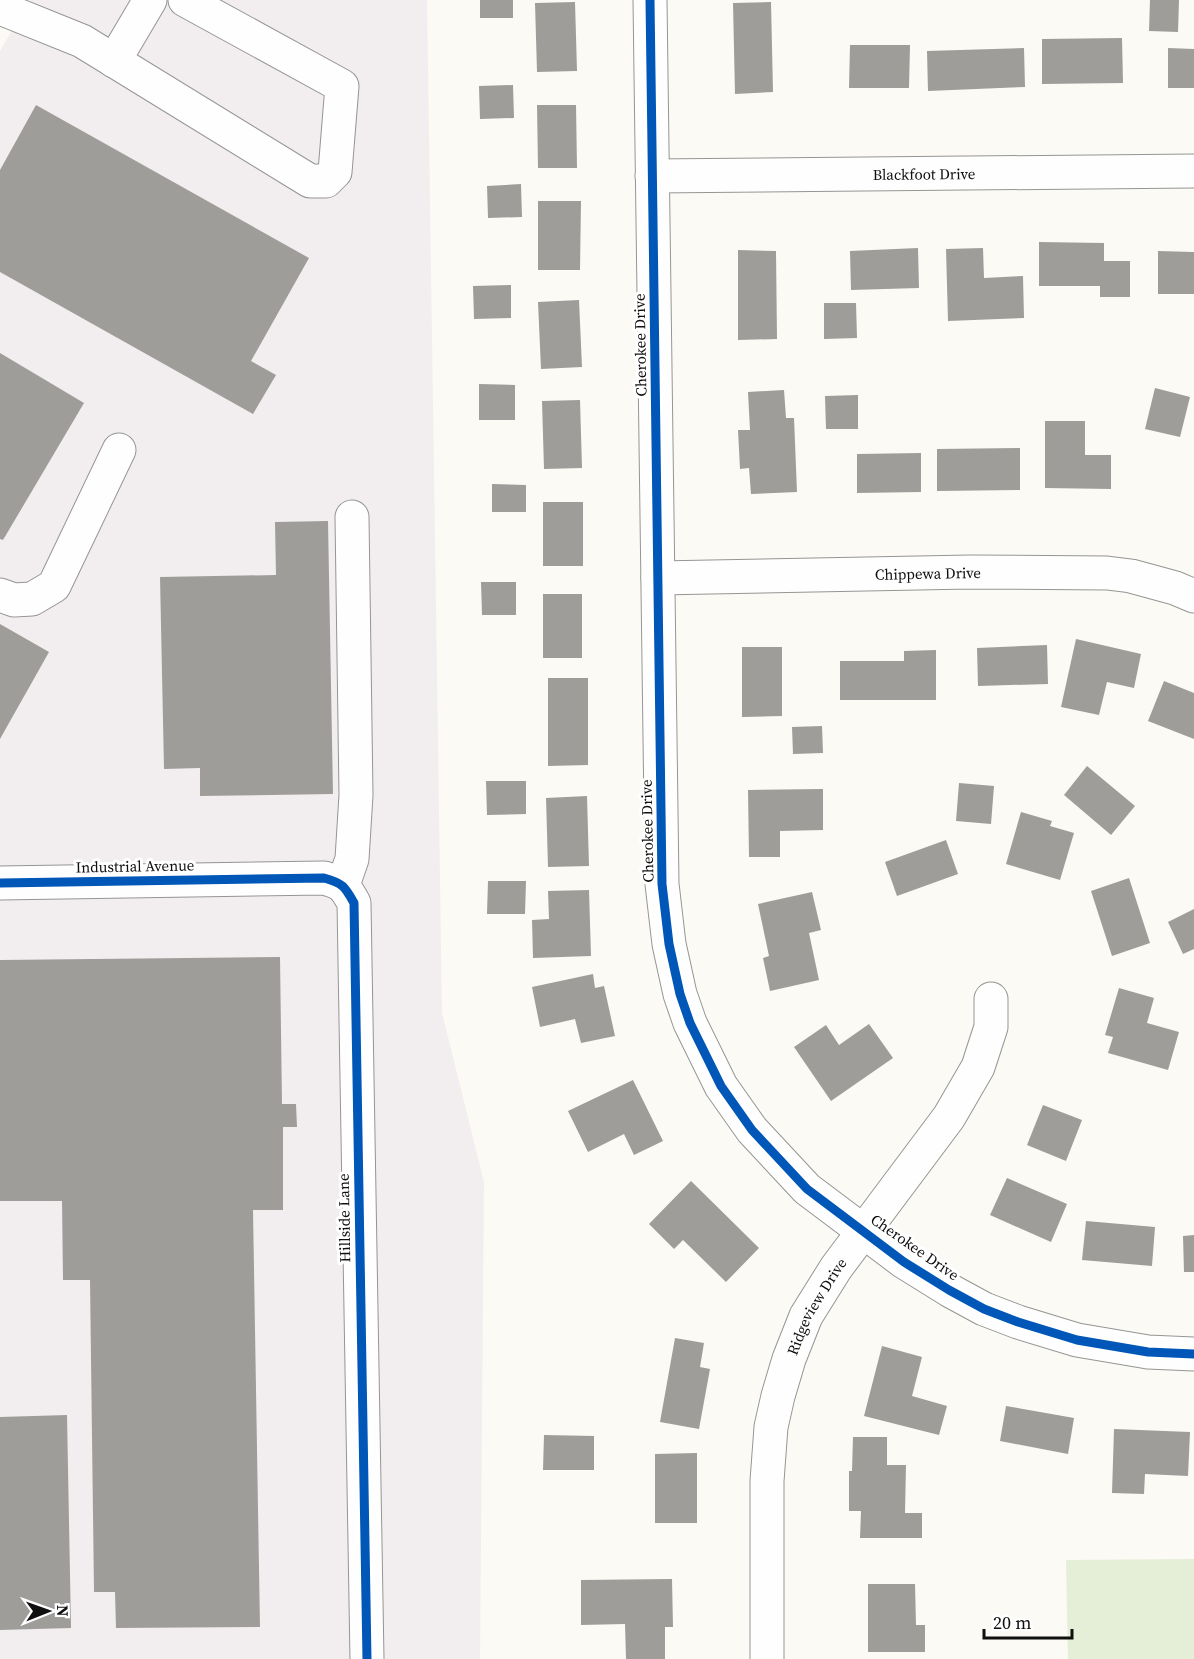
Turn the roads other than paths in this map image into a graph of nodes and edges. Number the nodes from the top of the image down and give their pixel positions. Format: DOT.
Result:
graph roads {
  1 [pos="150,0"];
  2 [pos="184,0"];
  3 [pos="650,0"];
  4 [pos="0,8"];
  5 [pos="114,61"];
  6 [pos="1194,171"];
  7 [pos="652,176"];
  8 [pos="119,450"];
  9 [pos="352,517"];
  10 [pos="658,578"];
  11 [pos="0,596"];
  12 [pos="1194,596"];
  13 [pos="0,883"];
  14 [pos="343,885"];
  15 [pos="992,999"];
  16 [pos="863,1230"];
  17 [pos="1194,1354"];
  18 [pos="366,1643"];
  19 [pos="767,1659"];
  1 -- 5 [label="street"];
  2 -- 5 [label="street"];
  3 -- 7 [label="street, Cherokee Drive"];
  4 -- 5 [label="street"];
  6 -- 7 [label="street, Blackfoot Drive"];
  7 -- 10 [label="street, Cherokee Drive"];
  8 -- 11 [label="street"];
  9 -- 14 [label="street"];
  10 -- 12 [label="street, Chippewa Drive"];
  10 -- 16 [label="street, Cherokee Drive"];
  13 -- 14 [label="street, Industrial Avenue"];
  14 -- 18 [label="street, Hillside Lane"];
  15 -- 16 [label="street, Ridgeview Drive"];
  16 -- 17 [label="street, Cherokee Drive"];
  16 -- 19 [label="street, Ridgeview Drive"];
}
